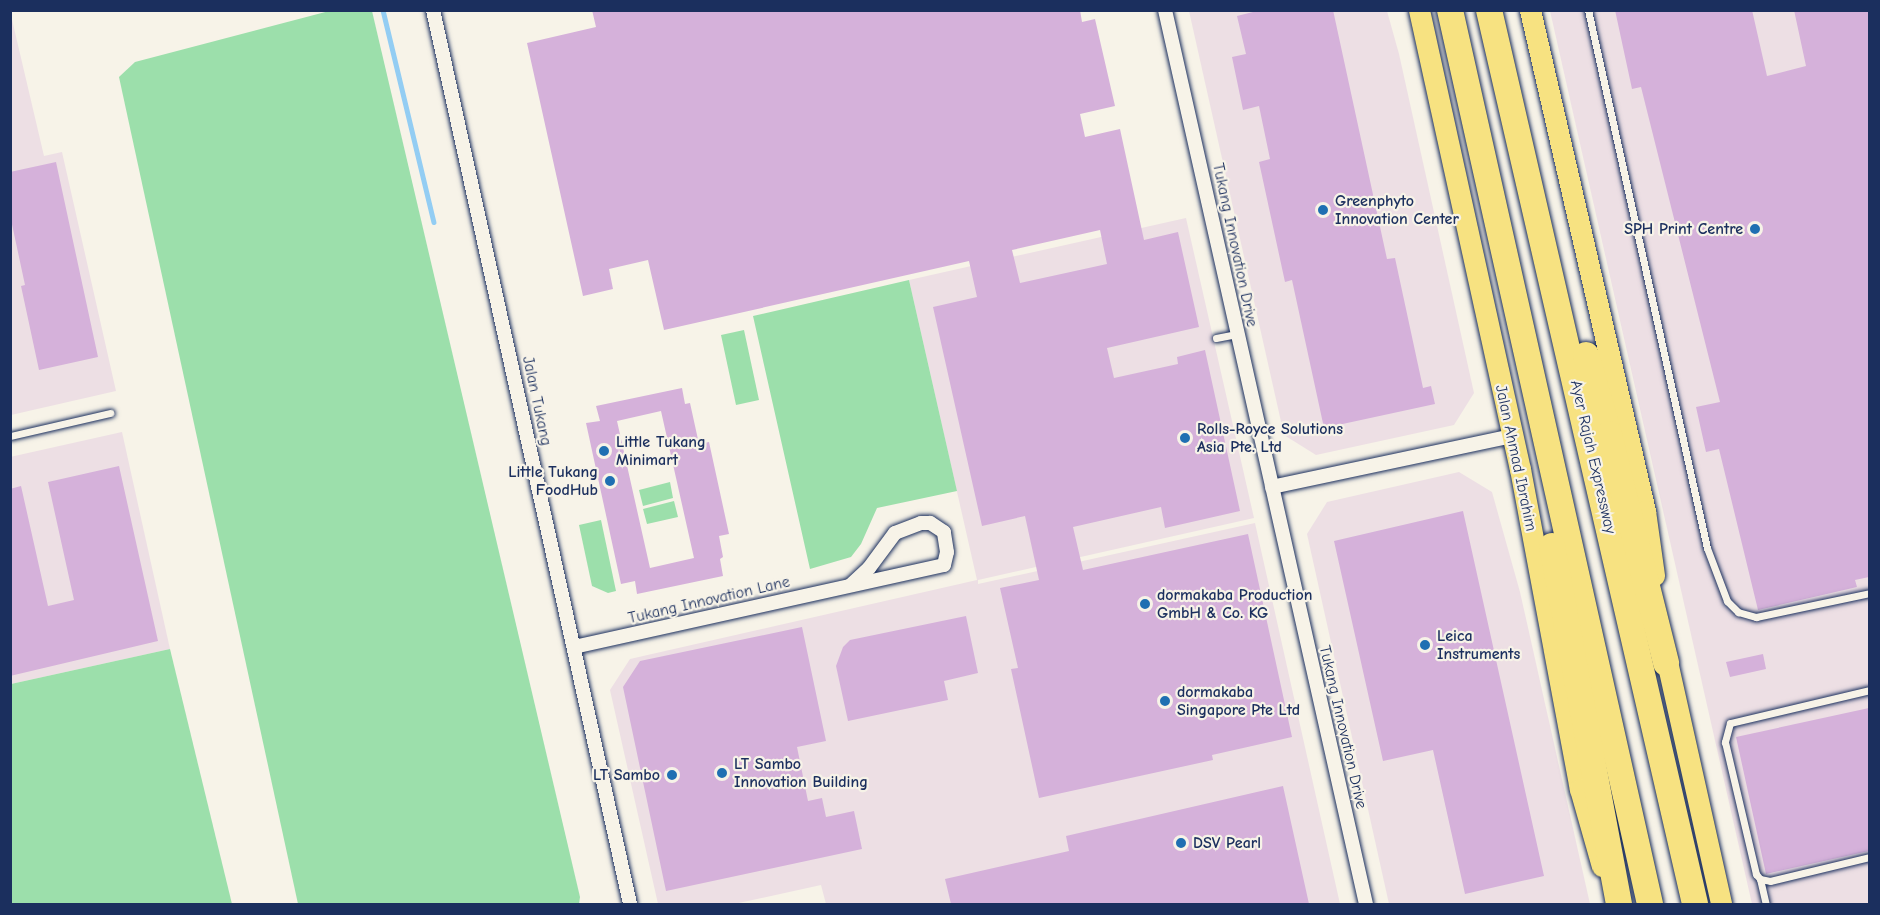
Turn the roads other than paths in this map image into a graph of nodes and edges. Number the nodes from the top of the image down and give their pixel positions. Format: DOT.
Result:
graph roads {
  1 [pos="432,10"];
  2 [pos="1165,10"];
  3 [pos="1419,10"];
  4 [pos="1450,10"];
  5 [pos="1489,10"];
  6 [pos="1530,10"];
  7 [pos="1588,10"];
  8 [pos="1561,316"];
  9 [pos="1237,334"];
  10 [pos="1216,338"];
  11 [pos="1526,358"];
  12 [pos="110,413"];
  13 [pos="10,436"];
  14 [pos="1511,436"];
  15 [pos="1272,487"];
  16 [pos="851,585"];
  17 [pos="1869,593"];
  18 [pos="574,647"];
  19 [pos="1666,663"];
  20 [pos="1869,690"];
  21 [pos="1869,857"];
  22 [pos="1760,879"];
  23 [pos="630,904"];
  24 [pos="1366,904"];
  25 [pos="1613,904"];
  26 [pos="1619,904"];
  27 [pos="1650,904"];
  28 [pos="1695,904"];
  29 [pos="1721,904"];
  30 [pos="1766,904"];
  1 -- 18 [label="street, Jalan Tukang"];
  2 -- 9 [label="street, Tukang Innovation Drive"];
  3 -- 14 [label="main road, Jalan Ahmad Ibrahim"];
  4 -- 11 [label="highway"];
  5 -- 8 [label="highway, Ayer Rajah Expressway"];
  6 -- 19 [label="main road"];
  7 -- 17 [label="lane"];
  8 -- 19 [label="highway"];
  8 -- 28 [label="highway, Ayer Rajah Expressway"];
  9 -- 10 [label="lane"];
  9 -- 15 [label="street, Tukang Innovation Drive"];
  11 -- 26 [label="highway"];
  11 -- 27 [label="highway"];
  12 -- 13 [label="lane"];
  14 -- 15 [label="street"];
  14 -- 25 [label="main road, Jalan Ahmad Ibrahim"];
  15 -- 24 [label="street, Tukang Innovation Drive"];
  16 -- 16 [label="street, Tukang Innovation Lane"];
  16 -- 18 [label="street, Tukang Innovation Lane"];
  18 -- 23 [label="street, Jalan Tukang"];
  19 -- 29 [label="main road"];
  20 -- 22 [label="lane"];
  21 -- 22 [label="lane"];
  22 -- 30 [label="lane"];
}
